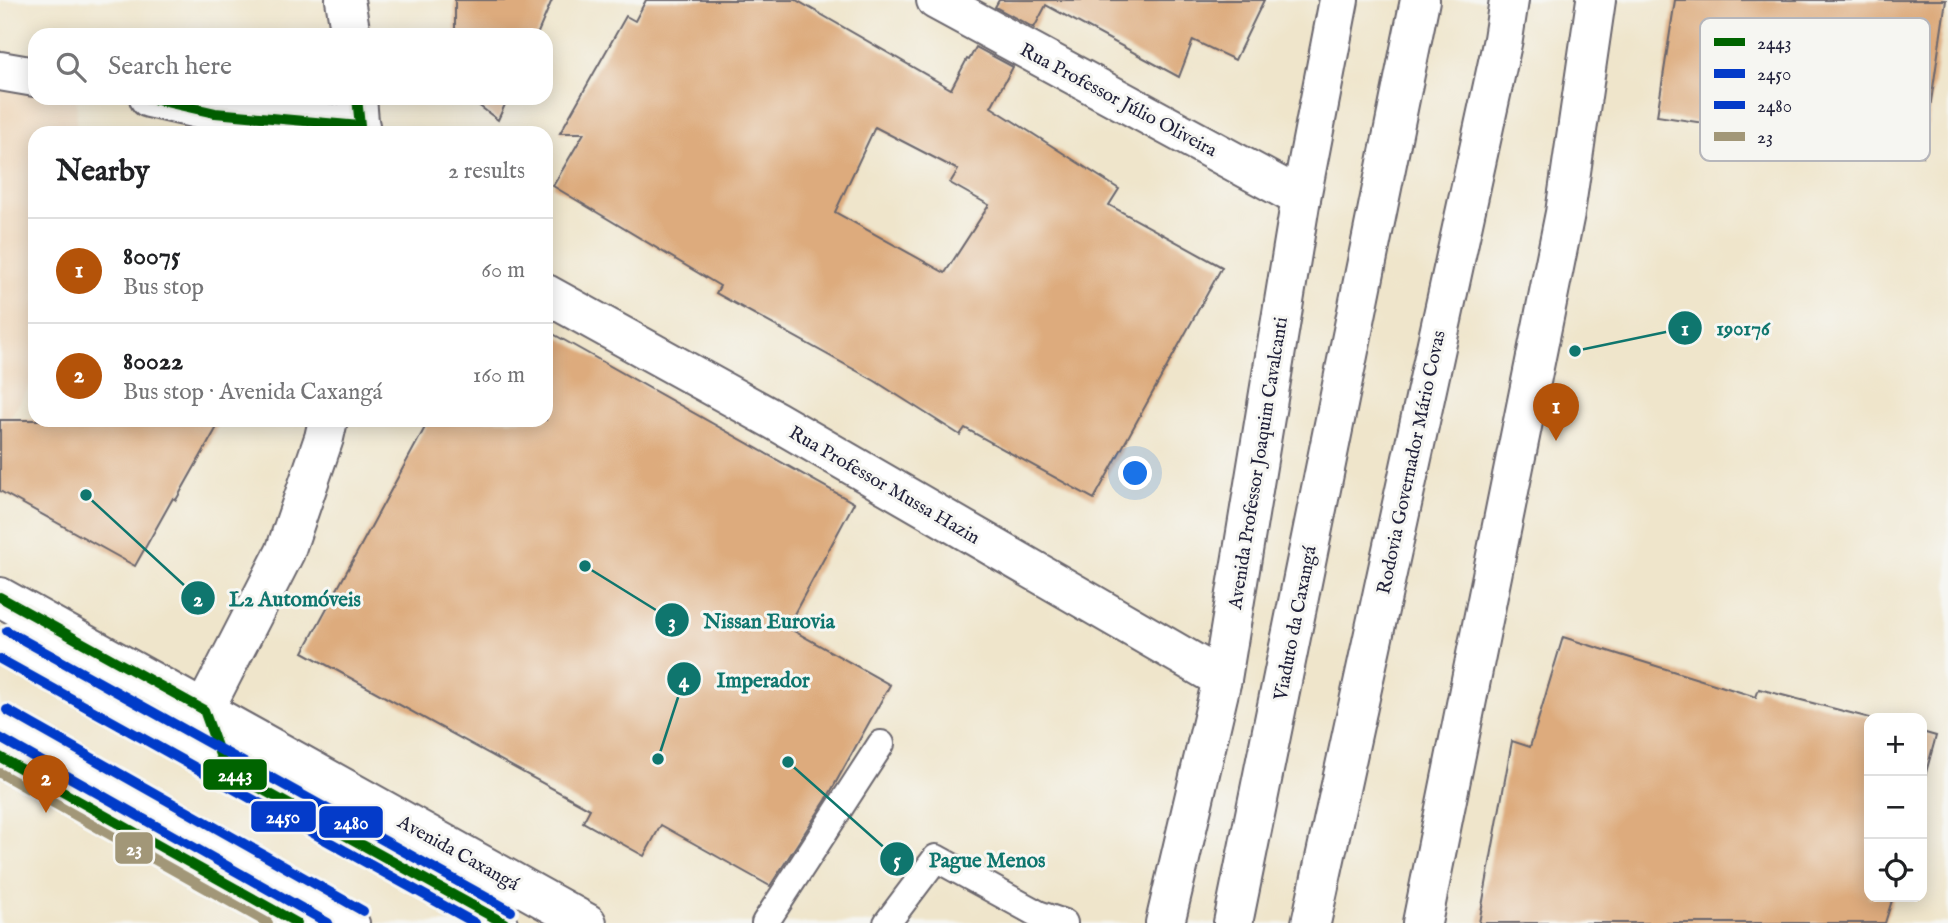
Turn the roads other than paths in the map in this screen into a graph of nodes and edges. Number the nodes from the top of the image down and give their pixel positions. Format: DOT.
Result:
graph roads {
  1 [pos="345,0"];
  2 [pos="936,0"];
  3 [pos="1339,0"];
  4 [pos="1420,0"];
  5 [pos="1508,0"];
  6 [pos="1596,0"];
  7 [pos="350,28"];
  8 [pos="0,71"];
  9 [pos="28,76"];
  10 [pos="180,105"];
  11 [pos="359,119"];
  12 [pos="1301,198"];
  13 [pos="553,298"];
  14 [pos="326,427"];
  15 [pos="0,597"];
  16 [pos="0,643"];
  17 [pos="1222,679"];
  18 [pos="204,710"];
  19 [pos="0,722"];
  20 [pos="881,744"];
  21 [pos="0,757"];
  22 [pos="225,769"];
  23 [pos="297,923"];
  24 [pos="356,923"];
  25 [pos="505,923"];
  26 [pos="587,923"];
  27 [pos="765,923"];
  28 [pos="887,923"];
  29 [pos="1064,923"];
  30 [pos="1165,923"];
  31 [pos="1234,923"];
  32 [pos="1311,923"];
  33 [pos="1422,923"];
  1 -- 7 [label="main road"];
  2 -- 12 [label="main road, Rua Professor Júlio Oliveira"];
  3 -- 12 [label="main road, Avenida Professor Joaquim Cavalcanti"];
  4 -- 31 [label="main road, Viaduto da Caxangá"];
  5 -- 32 [label="main road, Rodovia Governador Mário Covas"];
  6 -- 33 [label="main road"];
  8 -- 9 [label="main road"];
  10 -- 11 [label="main road"];
  12 -- 17 [label="main road, Avenida Professor Joaquim Cavalcanti"];
  13 -- 17 [label="main road, Rua Professor Mussa Hazin"];
  14 -- 18 [label="main road"];
  15 -- 18 [label="main road, Avenida Caxangá"];
  16 -- 22 [label="lane"];
  17 -- 30 [label="main road, Avenida Professor Joaquim Cavalcanti"];
  18 -- 22 [label="lane"];
  18 -- 26 [label="main road, Avenida Caxangá"];
  19 -- 24 [label="lane"];
  20 -- 27 [label="lane"];
  21 -- 23 [label="main road"];
  22 -- 25 [label="lane"];
  28 -- 29 [label="lane"];
}
